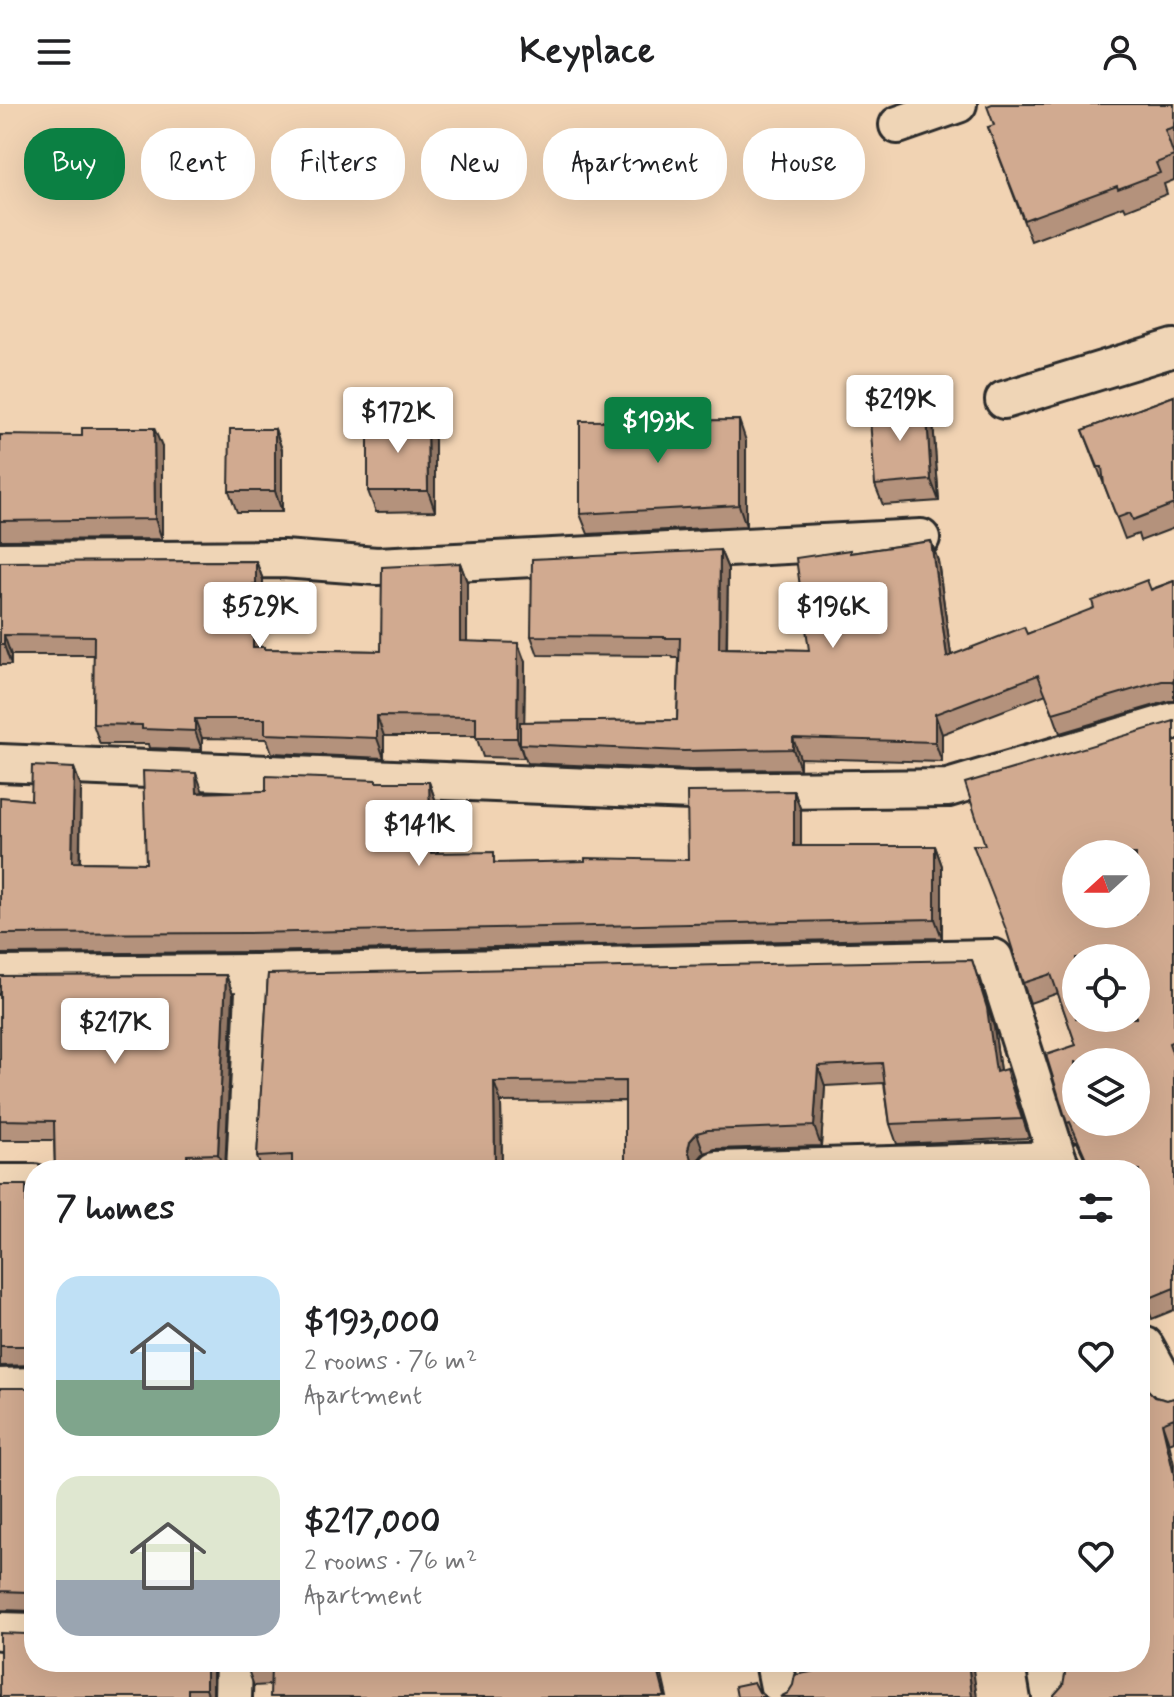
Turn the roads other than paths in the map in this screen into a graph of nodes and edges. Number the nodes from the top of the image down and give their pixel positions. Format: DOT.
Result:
graph roads {
  1 [pos="958,104"];
  2 [pos="898,125"];
  3 [pos="1174,348"];
  4 [pos="1004,400"];
  5 [pos="921,538"];
  6 [pos="0,561"];
  7 [pos="1174,721"];
  8 [pos="0,763"];
  9 [pos="255,973"];
  10 [pos="0,975"];
  11 [pos="246,1160"];
  12 [pos="1059,1160"];
  13 [pos="0,1183"];
  14 [pos="24,1183"];
  15 [pos="1150,1356"];
  16 [pos="24,1386"];
  17 [pos="0,1387"];
  18 [pos="1174,1399"];
  19 [pos="0,1631"];
  20 [pos="24,1632"];
  21 [pos="234,1672"];
  22 [pos="776,1672"];
  23 [pos="1047,1672"];
  24 [pos="233,1697"];
  25 [pos="781,1697"];
  26 [pos="1051,1697"];
  1 -- 2 [label="street"];
  3 -- 4 [label="street"];
  5 -- 6 [label="street"];
  7 -- 8 [label="street"];
  9 -- 10 [label="street"];
  9 -- 11 [label="street"];
  9 -- 12 [label="street"];
  13 -- 14 [label="street"];
  15 -- 18 [label="street"];
  16 -- 17 [label="street"];
  19 -- 20 [label="street"];
  21 -- 24 [label="street"];
  22 -- 25 [label="street"];
  23 -- 26 [label="street"];
}
